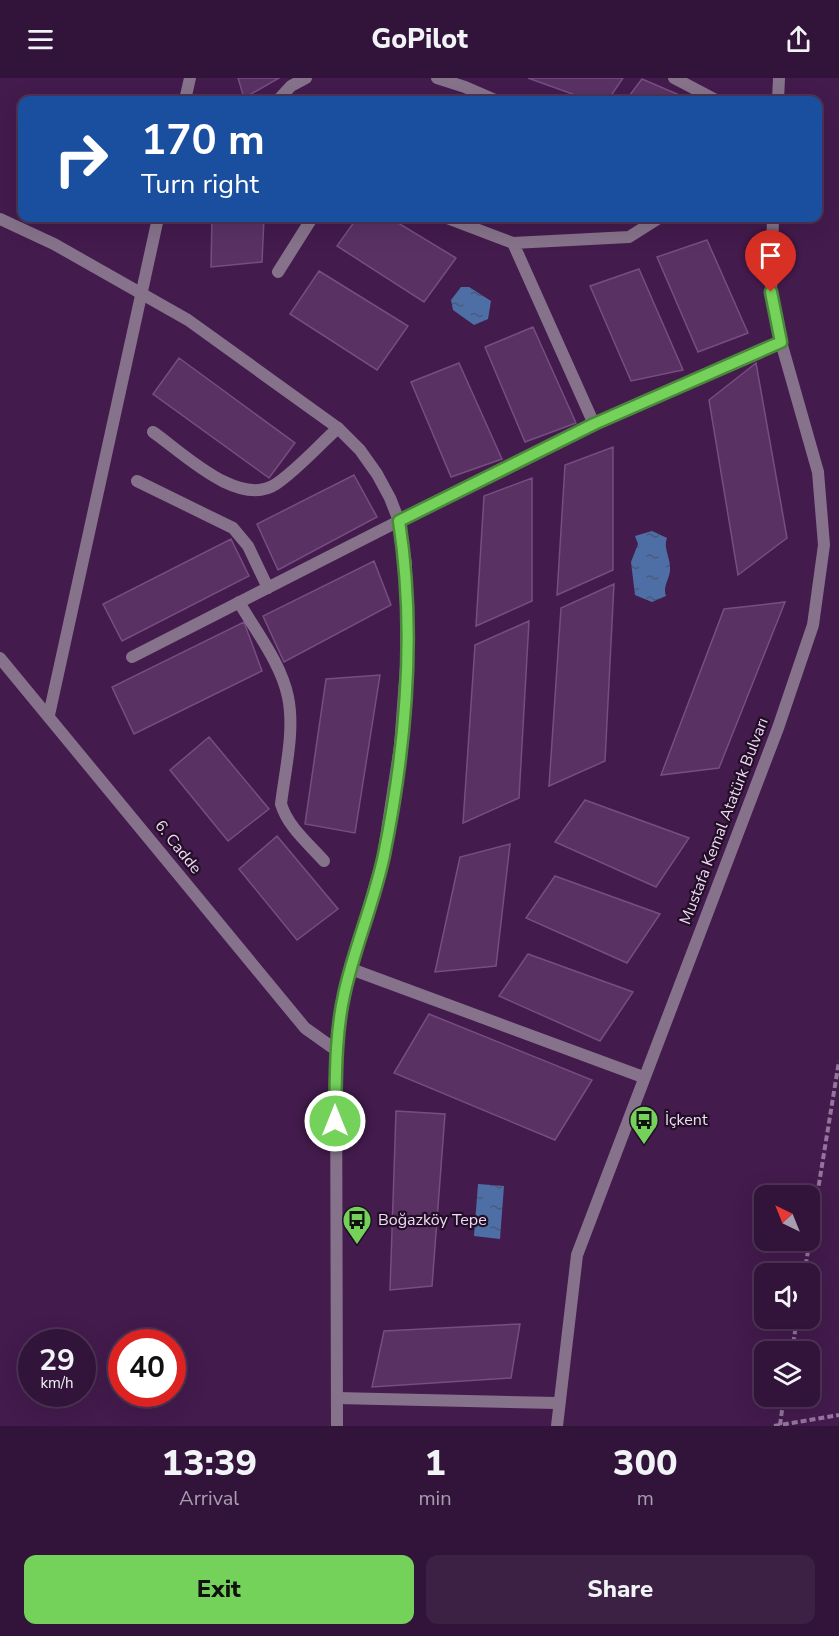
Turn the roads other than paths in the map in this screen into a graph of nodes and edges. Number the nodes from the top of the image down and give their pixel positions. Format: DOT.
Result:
graph roads {
  1 [pos="190,78"];
  2 [pos="306,78"];
  3 [pos="437,78"];
  4 [pos="674,78"];
  5 [pos="779,78"];
  6 [pos="186,96"];
  7 [pos="282,96"];
  8 [pos="486,96"];
  9 [pos="708,96"];
  10 [pos="778,96"];
  11 [pos="0,219"];
  12 [pos="157,222"];
  13 [pos="309,222"];
  14 [pos="458,222"];
  15 [pos="653,222"];
  16 [pos="773,222"];
  17 [pos="513,243"];
  18 [pos="278,272"];
  19 [pos="140,292"];
  20 [pos="781,342"];
  21 [pos="594,424"];
  22 [pos="338,428"];
  23 [pos="153,432"];
  24 [pos="137,482"];
  25 [pos="399,521"];
  26 [pos="268,588"];
  27 [pos="239,602"];
  28 [pos="132,657"];
  29 [pos="0,658"];
  30 [pos="49,715"];
  31 [pos="324,861"];
  32 [pos="351,969"];
  33 [pos="336,1050"];
  34 [pos="643,1077"];
  35 [pos="337,1398"];
  36 [pos="557,1403"];
  37 [pos="337,1426"];
  38 [pos="557,1426"];
  1 -- 6 [label="street"];
  2 -- 7 [label="street"];
  3 -- 8 [label="street"];
  4 -- 9 [label="street"];
  5 -- 10 [label="street"];
  11 -- 19 [label="street"];
  12 -- 19 [label="street"];
  13 -- 18 [label="street"];
  14 -- 17 [label="street"];
  15 -- 17 [label="street"];
  16 -- 20 [label="street, Mustafa Kemal Atatürk Bulvarı"];
  17 -- 21 [label="street"];
  19 -- 22 [label="street"];
  19 -- 30 [label="street"];
  20 -- 21 [label="street"];
  20 -- 34 [label="street, Mustafa Kemal Atatürk Bulvarı"];
  21 -- 25 [label="street"];
  22 -- 23 [label="street"];
  22 -- 25 [label="street"];
  24 -- 26 [label="street"];
  25 -- 26 [label="street"];
  25 -- 32 [label="street"];
  26 -- 27 [label="street"];
  27 -- 28 [label="street"];
  27 -- 31 [label="street"];
  29 -- 30 [label="street, 6. Cadde"];
  30 -- 33 [label="street, 6. Cadde"];
  32 -- 33 [label="street"];
  32 -- 34 [label="street"];
  33 -- 35 [label="street"];
  34 -- 36 [label="street, Mustafa Kemal Atatürk Bulvarı"];
  35 -- 36 [label="street"];
  35 -- 37 [label="street"];
  36 -- 38 [label="street, Mustafa Kemal Atatürk Bulvarı"];
}
